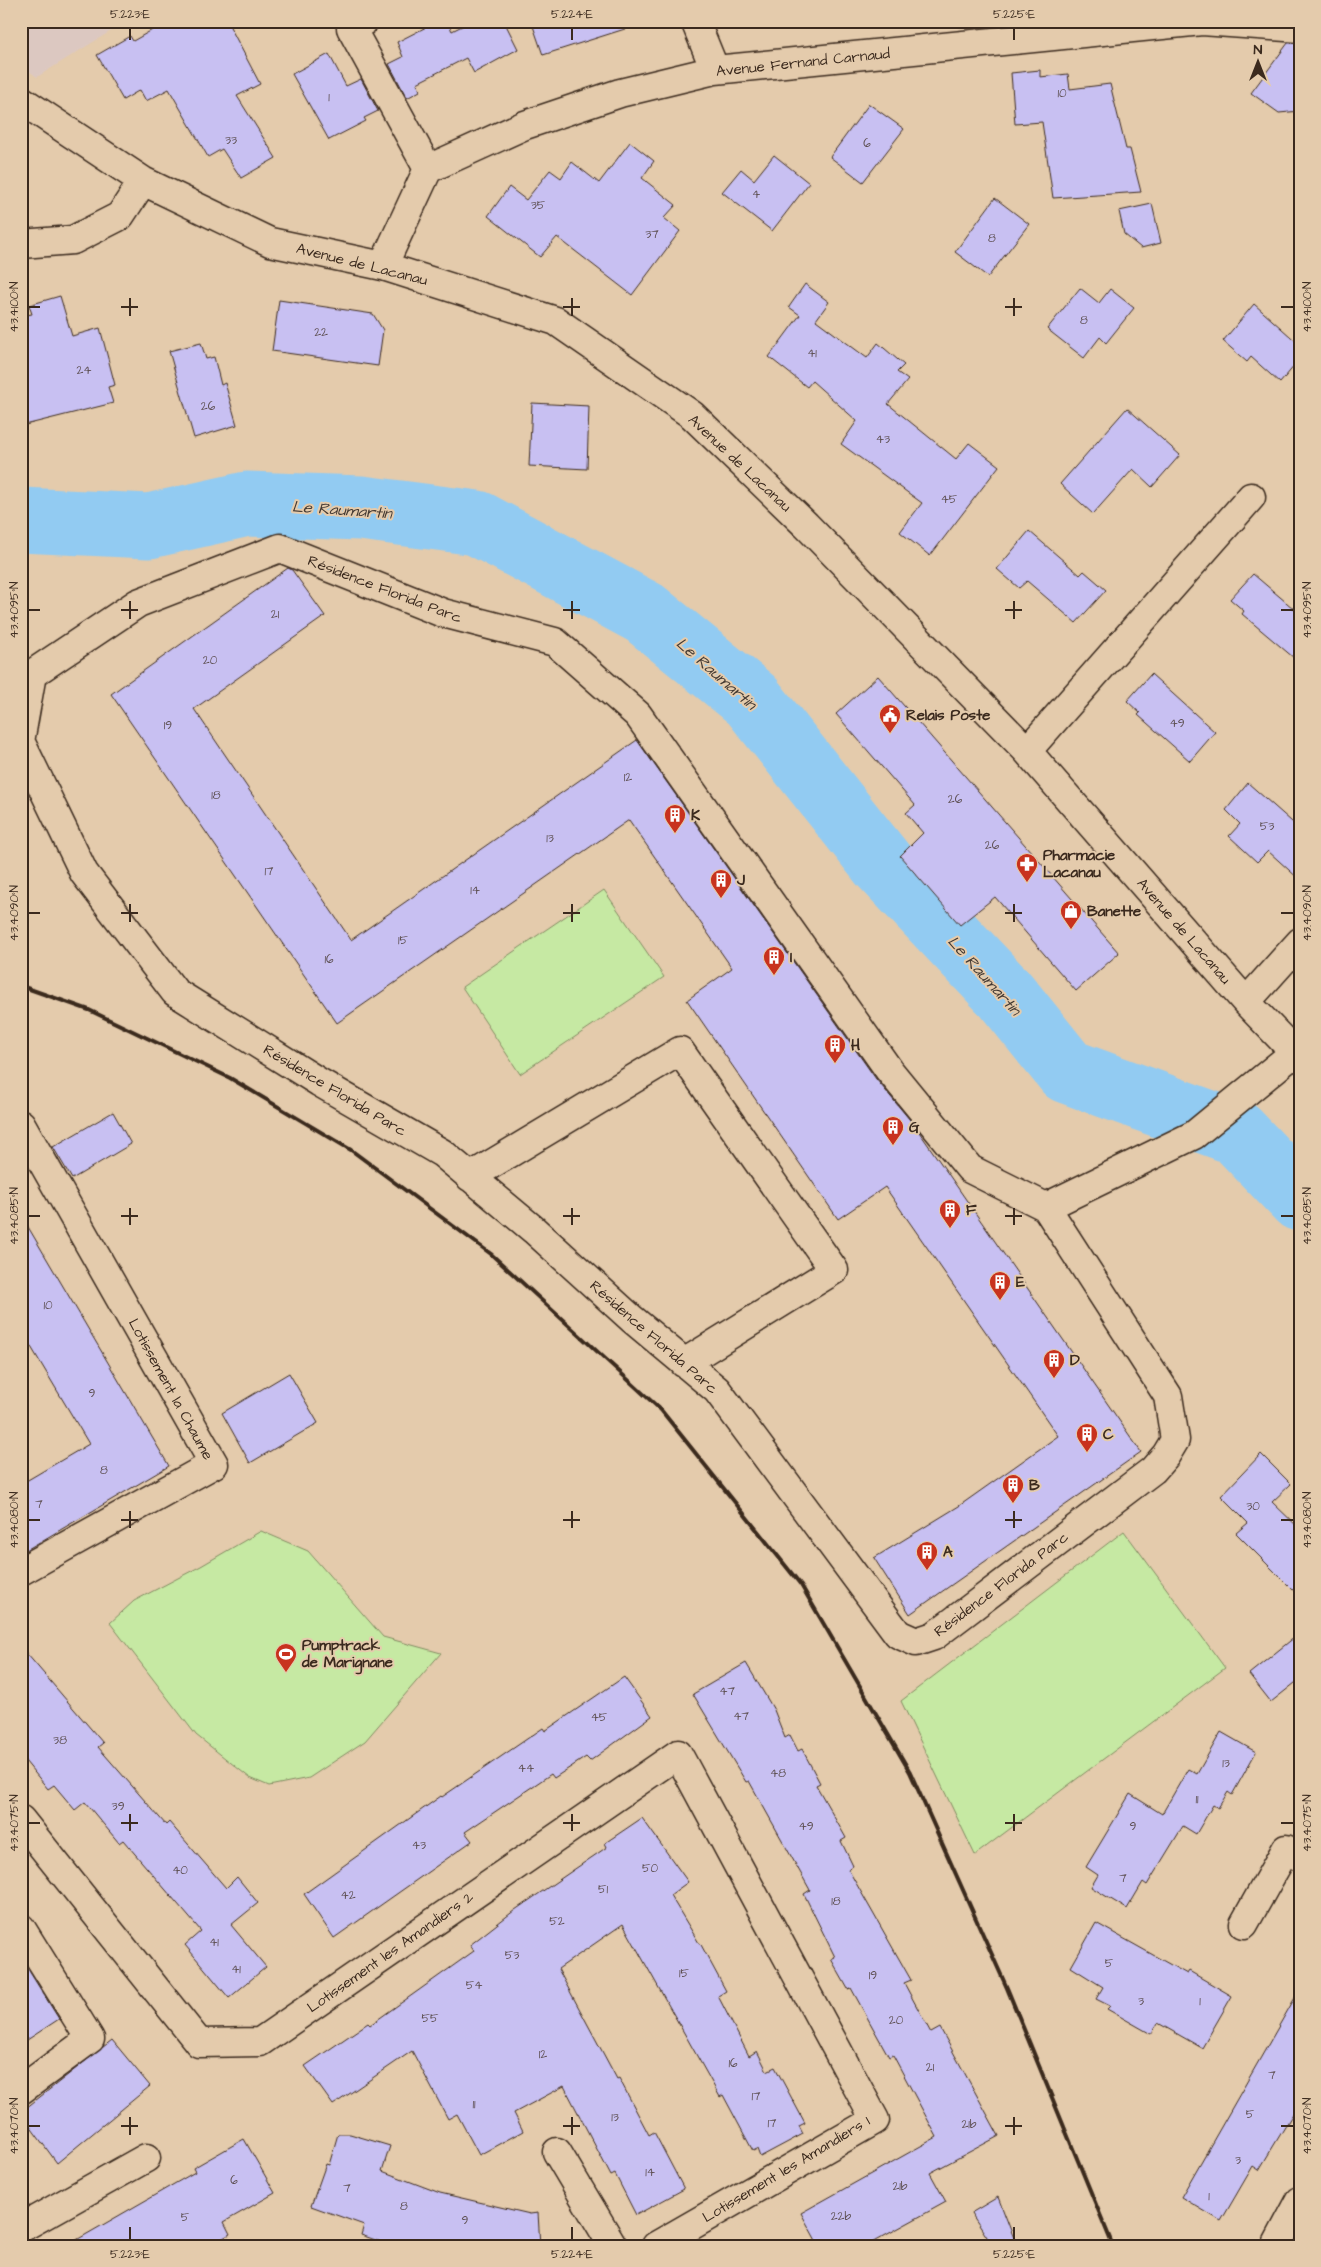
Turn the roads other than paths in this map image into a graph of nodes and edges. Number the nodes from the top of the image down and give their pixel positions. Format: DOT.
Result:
graph roads {
  1 [pos="364,21"];
  2 [pos="695,21"];
  3 [pos="1300,28"];
  4 [pos="1010,31"];
  5 [pos="715,70"];
  6 [pos="21,100"];
  7 [pos="428,169"];
  8 [pos="143,182"];
  9 [pos="21,244"];
  10 [pos="383,266"];
  11 [pos="1251,497"];
  12 [pos="21,736"];
  13 [pos="21,743"];
  14 [pos="1027,751"];
  15 [pos="1300,942"];
  16 [pos="1246,1002"];
  17 [pos="1297,1055"];
  18 [pos="21,1124"];
  19 [pos="470,1177"];
  20 [pos="1046,1207"];
  21 [pos="684,1363"];
  22 [pos="21,1571"];
  23 [pos="21,1820"];
  24 [pos="1300,1856"];
  25 [pos="752,1888"];
  26 [pos="1244,1924"];
  27 [pos="21,1928"];
  28 [pos="21,2090"];
  29 [pos="557,2152"];
  30 [pos="146,2158"];
  31 [pos="1300,2201"];
  32 [pos="21,2228"];
  33 [pos="613,2246"];
  34 [pos="656,2246"];
  35 [pos="1276,2246"];
  1 -- 7 [label="street"];
  2 -- 5 [label="street"];
  3 -- 4 [label="street, Avenue Fernand Carnaud"];
  4 -- 5 [label="street, Avenue Fernand Carnaud"];
  5 -- 7 [label="street, Avenue Fernand Carnaud"];
  6 -- 8 [label="street, Avenue de Lacanau"];
  7 -- 10 [label="street"];
  8 -- 9 [label="street"];
  8 -- 10 [label="street, Avenue de Lacanau"];
  10 -- 14 [label="street, Avenue de Lacanau"];
  11 -- 14 [label="street"];
  12 -- 20 [label="street, Résidence Florida Parc"];
  13 -- 19 [label="street, Résidence Florida Parc"];
  14 -- 16 [label="street, Avenue de Lacanau"];
  15 -- 16 [label="street"];
  16 -- 17 [label="street, Avenue de Lacanau"];
  17 -- 20 [label="street"];
  18 -- 22 [label="street, Lotissement la Chaume"];
  19 -- 21 [label="street, Résidence Florida Parc"];
  19 -- 21 [label="street"];
  20 -- 21 [label="street, Résidence Florida Parc"];
  23 -- 25 [label="street, Lotissement les Amandiers 2"];
  24 -- 26 [label="street"];
  25 -- 34 [label="street, Lotissement les Amandiers 1"];
  27 -- 28 [label="street"];
  29 -- 33 [label="street"];
  30 -- 32 [label="street"];
  31 -- 35 [label="street"];
}
